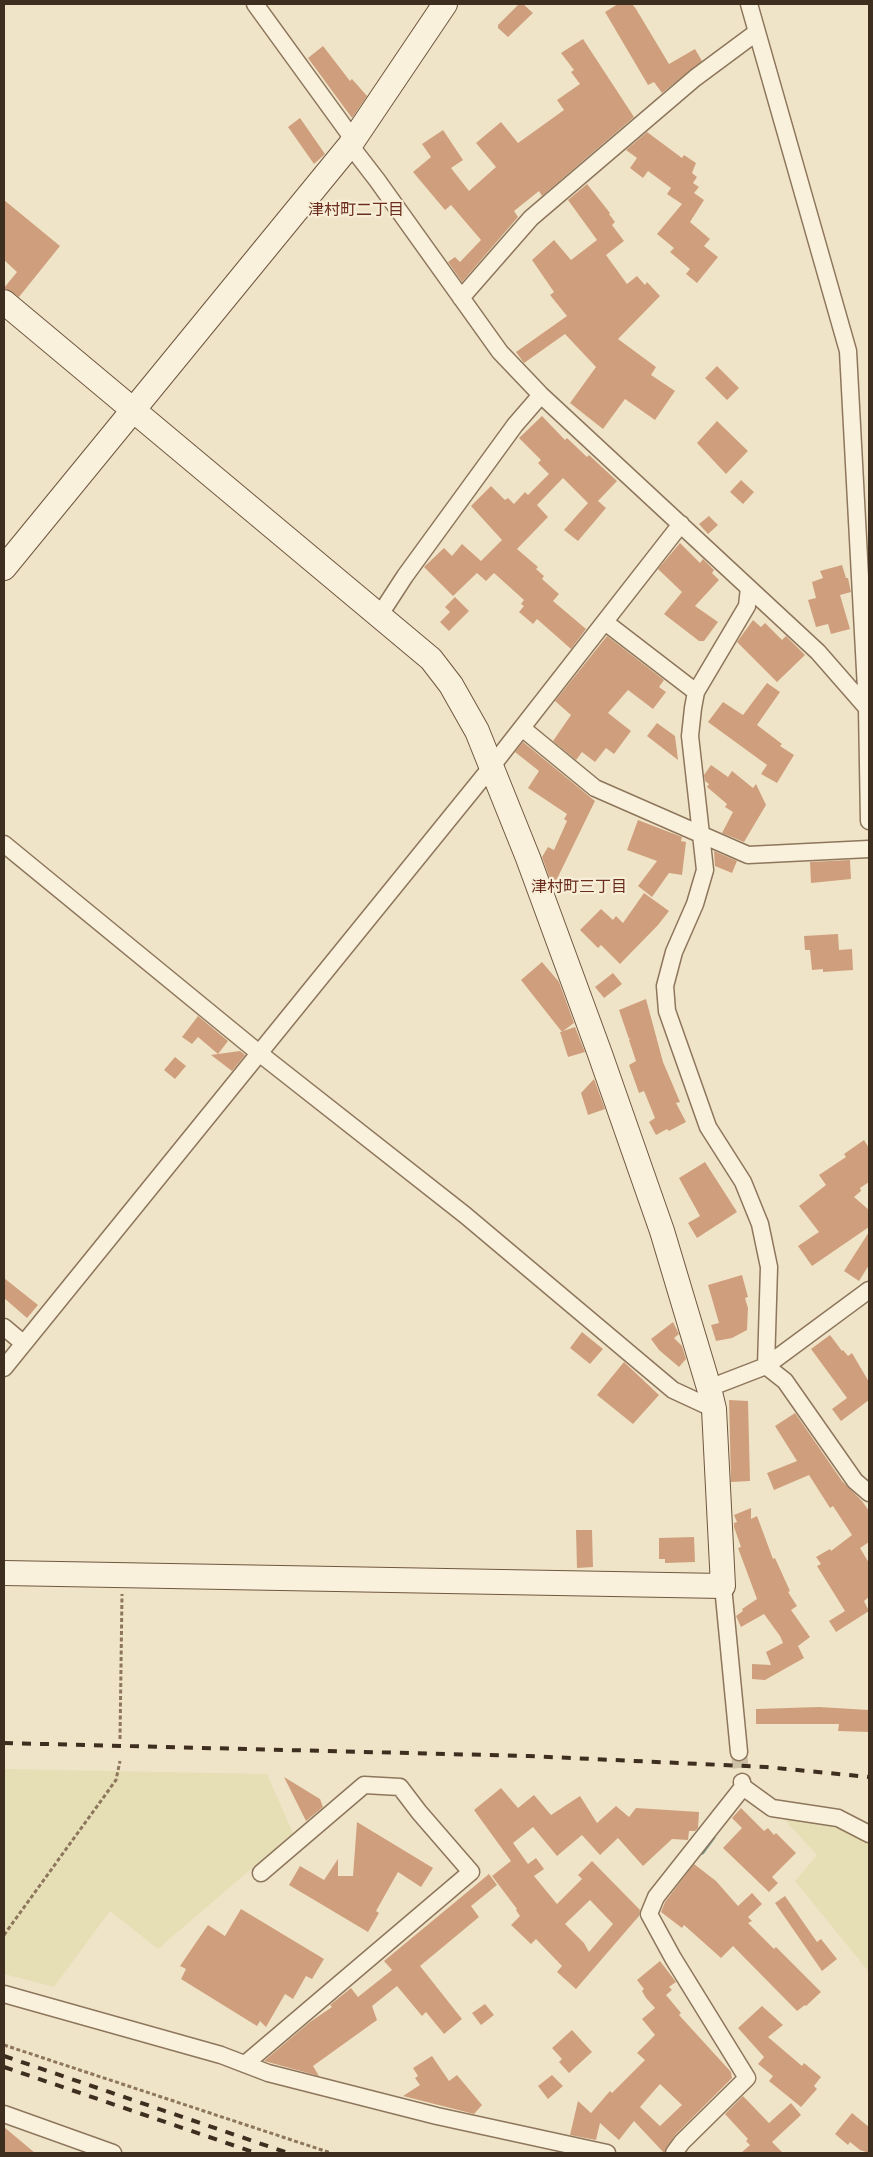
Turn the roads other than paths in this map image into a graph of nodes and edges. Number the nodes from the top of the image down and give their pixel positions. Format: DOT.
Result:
graph roads {
  1 [pos="255,4"];
  2 [pos="749,4"];
  3 [pos="436,7"];
  4 [pos="757,32"];
  5 [pos="351,142"];
  6 [pos="461,298"];
  7 [pos="4,302"];
  8 [pos="541,395"];
  9 [pos="132,410"];
  10 [pos="681,524"];
  11 [pos="4,568"];
  12 [pos="749,588"];
  13 [pos="379,616"];
  14 [pos="605,622"];
  15 [pos="696,692"];
  16 [pos="867,708"];
  17 [pos="522,728"];
  18 [pos="492,766"];
  19 [pos="869,821"];
  20 [pos="702,835"];
  21 [pos="4,844"];
  22 [pos="869,849"];
  23 [pos="259,1052"];
  24 [pos="869,1290"];
  25 [pos="4,1327"];
  26 [pos="23,1343"];
  27 [pos="766,1366"];
  28 [pos="4,1368"];
  29 [pos="711,1398"];
  30 [pos="869,1493"];
  31 [pos="4,1573"];
  32 [pos="723,1586"];
  33 [pos="739,1752"];
  34 [pos="869,1834"];
  35 [pos="261,1873"];
  36 [pos="4,1994"];
  37 [pos="245,2064"];
  38 [pos="4,2114"];
  39 [pos="113,2153"];
  40 [pos="607,2153"];
  41 [pos="674,2153"];
  1 -- 5 [label="street"];
  2 -- 4 [label="street"];
  3 -- 5 [label="street"];
  4 -- 6 [label="street"];
  4 -- 16 [label="street"];
  5 -- 6 [label="street"];
  5 -- 9 [label="street"];
  6 -- 8 [label="street"];
  7 -- 9 [label="street"];
  8 -- 10 [label="street"];
  8 -- 13 [label="street"];
  9 -- 11 [label="street"];
  9 -- 13 [label="street"];
  10 -- 12 [label="street"];
  10 -- 14 [label="street"];
  12 -- 15 [label="street"];
  12 -- 16 [label="street"];
  13 -- 18 [label="street"];
  14 -- 15 [label="street"];
  14 -- 17 [label="street"];
  15 -- 20 [label="street"];
  16 -- 19 [label="street"];
  17 -- 18 [label="street"];
  17 -- 20 [label="street"];
  18 -- 23 [label="street"];
  18 -- 29 [label="street"];
  20 -- 22 [label="street"];
  20 -- 27 [label="street"];
  21 -- 23 [label="street"];
  23 -- 26 [label="street"];
  23 -- 29 [label="street"];
  24 -- 27 [label="street"];
  25 -- 26 [label="street"];
  26 -- 28 [label="street"];
  27 -- 29 [label="street"];
  27 -- 30 [label="street"];
  29 -- 32 [label="street"];
  31 -- 32 [label="street"];
  32 -- 33 [label="street"];
  34 -- 41 [label="street"];
  35 -- 37 [label="street"];
  36 -- 37 [label="street"];
  37 -- 40 [label="street"];
  38 -- 39 [label="street"];
}
